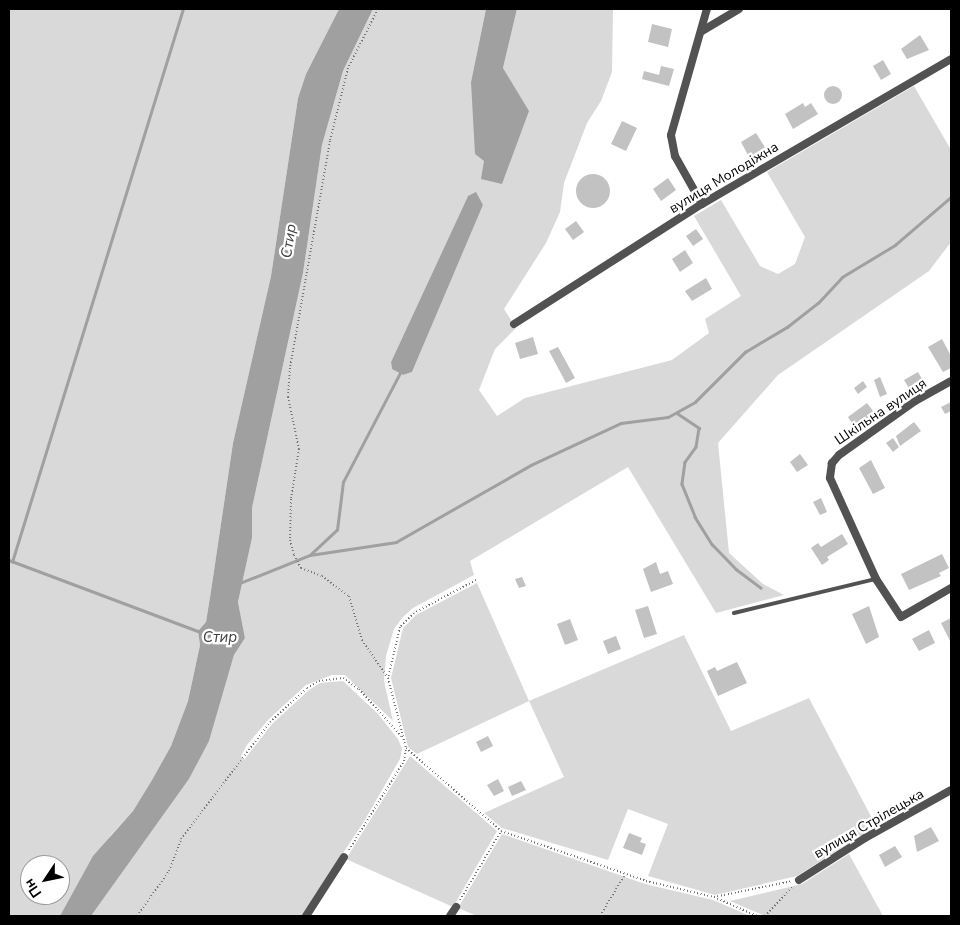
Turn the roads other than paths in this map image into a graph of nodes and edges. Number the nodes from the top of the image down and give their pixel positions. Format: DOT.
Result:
graph roads {
  1 [pos="707,9"];
  2 [pos="739,9"];
  3 [pos="702,31"];
  4 [pos="951,59"];
  5 [pos="702,204"];
  6 [pos="514,324"];
  7 [pos="951,381"];
  8 [pos="876,579"];
  9 [pos="951,588"];
  10 [pos="734,613"];
  11 [pos="951,790"];
  12 [pos="344,857"];
  13 [pos="799,880"];
  14 [pos="456,907"];
  15 [pos="306,916"];
  16 [pos="450,916"];
  1 -- 3 [label="street"];
  2 -- 3 [label="street"];
  3 -- 5 [label="street"];
  4 -- 5 [label="street, вулиця Молодіжна"];
  5 -- 6 [label="street, вулиця Молодіжна"];
  7 -- 8 [label="street, Шкільна вулиця"];
  8 -- 9 [label="street"];
  8 -- 10 [label="lane"];
  11 -- 13 [label="street, вулиця Стрілецька"];
  12 -- 15 [label="street"];
  14 -- 16 [label="street"];
}
